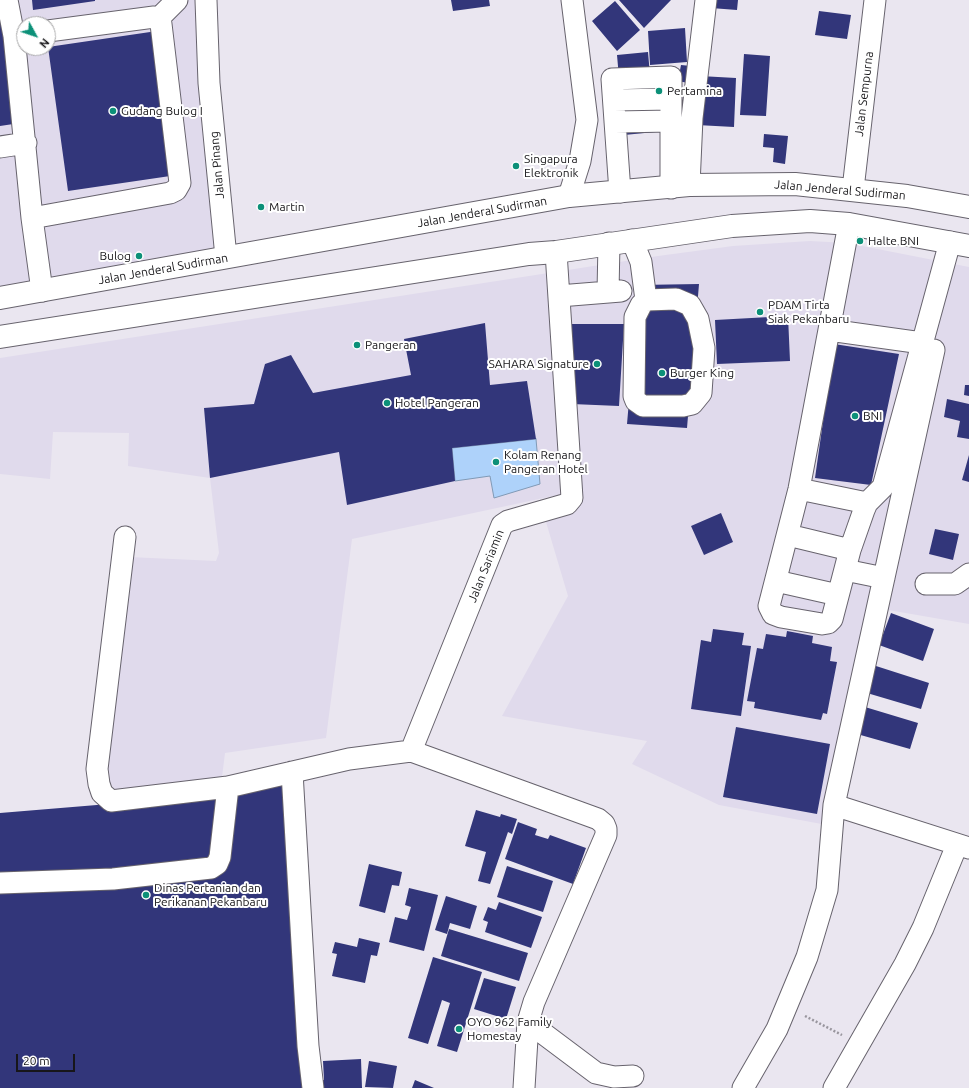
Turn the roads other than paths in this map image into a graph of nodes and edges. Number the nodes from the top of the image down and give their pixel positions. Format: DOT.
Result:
graph roads {
  1 [pos="7,0"];
  2 [pos="177,0"];
  3 [pos="206,0"];
  4 [pos="572,0"];
  5 [pos="706,0"];
  6 [pos="875,0"];
  7 [pos="158,19"];
  8 [pos="16,26"];
  9 [pos="56,30"];
  10 [pos="20,56"];
  11 [pos="615,122"];
  12 [pos="671,122"];
  13 [pos="26,143"];
  14 [pos="0,147"];
  15 [pos="680,186"];
  16 [pos="853,189"];
  17 [pos="610,193"];
  18 [pos="569,196"];
  19 [pos="969,207"];
  20 [pos="32,218"];
  21 [pos="849,224"];
  22 [pos="632,240"];
  23 [pos="609,244"];
  24 [pos="959,244"];
  25 [pos="556,252"];
  26 [pos="226,257"];
  27 [pos="42,291"];
  28 [pos="559,296"];
  29 [pos="0,298"];
  30 [pos="646,300"];
  31 [pos="829,330"];
  32 [pos="0,337"];
  33 [pos="922,343"];
  34 [pos="799,489"];
  35 [pos="866,503"];
  36 [pos="788,535"];
  37 [pos="126,537"];
  38 [pos="848,560"];
  39 [pos="969,574"];
  40 [pos="884,578"];
  41 [pos="776,581"];
  42 [pos="926,584"];
  43 [pos="838,595"];
  44 [pos="411,751"];
  45 [pos="292,772"];
  46 [pos="228,787"];
  47 [pos="834,805"];
  48 [pos="963,846"];
  49 [pos="0,883"];
  50 [pos="528,1022"];
  51 [pos="633,1076"];
  52 [pos="313,1088"];
  53 [pos="524,1088"];
  54 [pos="742,1088"];
  55 [pos="834,1088"];
  1 -- 8 [label="street"];
  2 -- 7 [label="street"];
  3 -- 26 [label="street, Jalan Pinang"];
  4 -- 18 [label="street"];
  5 -- 15 [label="street"];
  6 -- 16 [label="street, Jalan Sempurna"];
  7 -- 9 [label="street"];
  7 -- 20 [label="street"];
  10 -- 13 [label="street"];
  11 -- 12 [label="street"];
  11 -- 12 [label="street"];
  11 -- 17 [label="street"];
  12 -- 15 [label="street"];
  13 -- 14 [label="street"];
  13 -- 20 [label="street"];
  15 -- 16 [label="main road, Jalan Jenderal Sudirman"];
  15 -- 17 [label="main road, Jalan Jenderal Sudirman"];
  16 -- 19 [label="main road, Jalan Jenderal Sudirman"];
  17 -- 18 [label="main road, Jalan Jenderal Sudirman"];
  18 -- 26 [label="main road, Jalan Jenderal Sudirman"];
  20 -- 27 [label="street"];
  21 -- 22 [label="main road"];
  21 -- 24 [label="main road"];
  21 -- 31 [label="street"];
  22 -- 23 [label="main road"];
  22 -- 30 [label="street"];
  23 -- 25 [label="main road"];
  23 -- 28 [label="street"];
  24 -- 33 [label="street"];
  24 -- 40 [label="street"];
  25 -- 28 [label="street, Jalan Sariamin"];
  25 -- 32 [label="main road"];
  26 -- 27 [label="main road, Jalan Jenderal Sudirman"];
  27 -- 29 [label="main road, Jalan Jenderal Sudirman"];
  28 -- 44 [label="street, Jalan Sariamin"];
  30 -- 30 [label="street"];
  31 -- 33 [label="street"];
  31 -- 34 [label="street"];
  33 -- 35 [label="street"];
  34 -- 35 [label="street"];
  34 -- 36 [label="street"];
  35 -- 38 [label="street"];
  36 -- 38 [label="street"];
  36 -- 41 [label="street"];
  37 -- 46 [label="street"];
  38 -- 40 [label="street"];
  38 -- 43 [label="street"];
  39 -- 42 [label="street"];
  40 -- 47 [label="street"];
  41 -- 43 [label="street"];
  41 -- 43 [label="street"];
  44 -- 45 [label="street"];
  44 -- 50 [label="street"];
  45 -- 46 [label="street"];
  45 -- 52 [label="street"];
  46 -- 49 [label="street"];
  47 -- 48 [label="street"];
  47 -- 54 [label="street"];
  48 -- 55 [label="street"];
  50 -- 51 [label="street"];
  50 -- 53 [label="street"];
}
